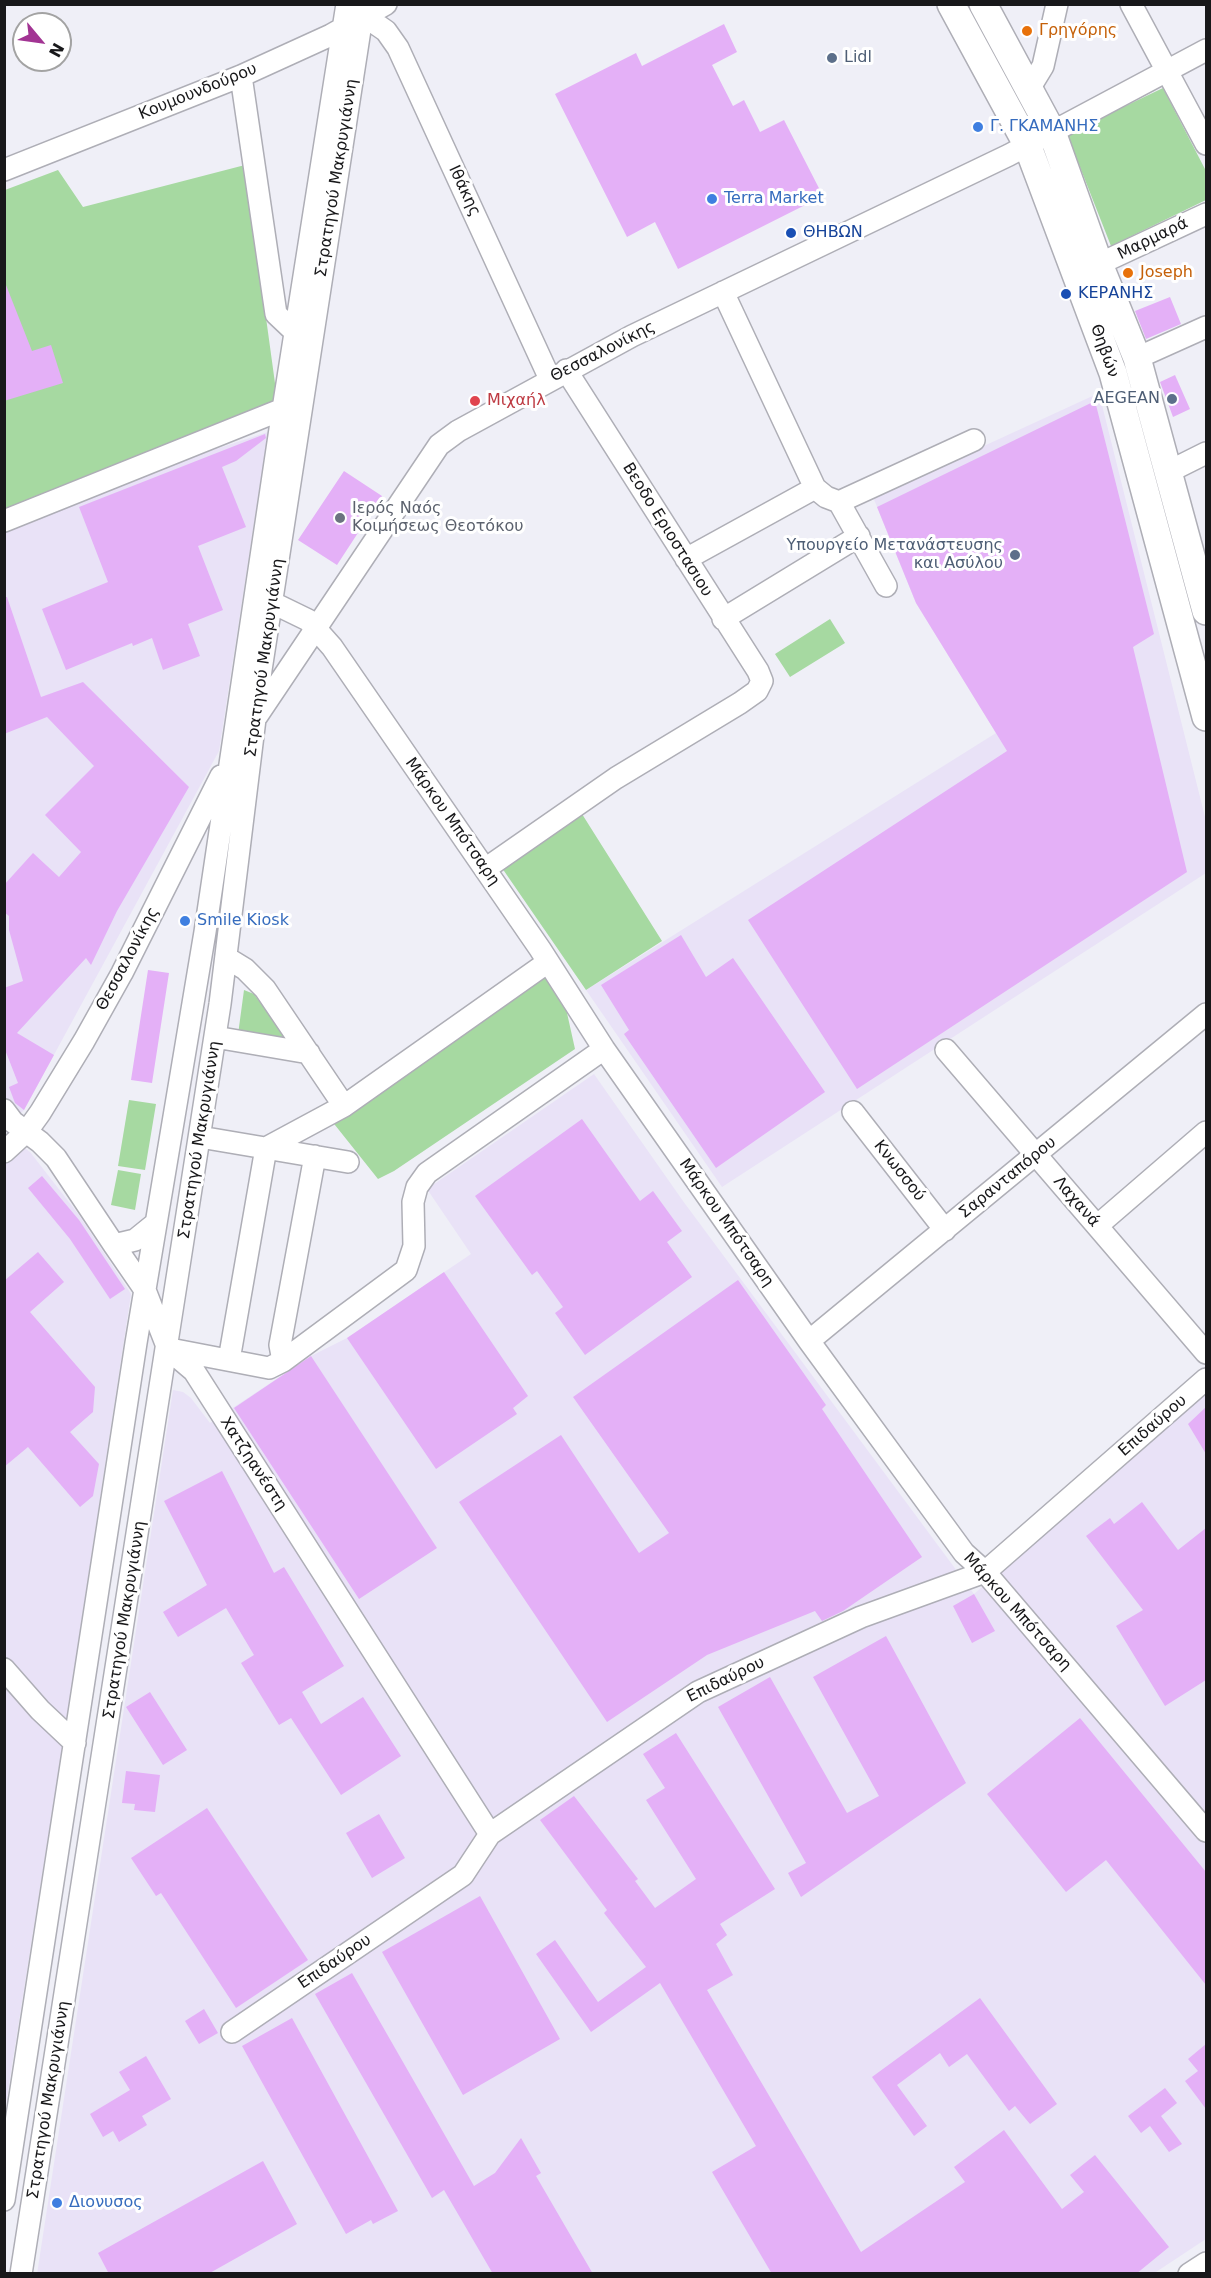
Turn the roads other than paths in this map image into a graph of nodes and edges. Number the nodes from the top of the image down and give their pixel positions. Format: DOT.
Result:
graph roads {
  1 [pos="386,4"];
  2 [pos="951,4"];
  3 [pos="983,4"];
  4 [pos="1057,4"];
  5 [pos="1131,4"];
  6 [pos="357,9"];
  7 [pos="342,29"];
  8 [pos="357,46"];
  9 [pos="398,48"];
  10 [pos="1206,50"];
  11 [pos="1167,72"];
  12 [pos="241,76"];
  13 [pos="1029,89"];
  14 [pos="1052,132"];
  15 [pos="1027,144"];
  16 [pos="1206,144"];
  17 [pos="4,170"];
  18 [pos="1206,214"];
  19 [pos="1099,264"];
  20 [pos="723,292"];
  21 [pos="1206,327"];
  22 [pos="295,332"];
  23 [pos="1137,358"];
  24 [pos="558,375"];
  25 [pos="292,409"];
  26 [pos="974,441"];
  27 [pos="1206,453"];
  28 [pos="1168,472"];
  29 [pos="815,488"];
  30 [pos="839,502"];
  31 [pos="4,521"];
  32 [pos="859,536"];
  33 [pos="686,559"];
  34 [pos="1201,573"];
  35 [pos="886,586"];
  36 [pos="271,602"];
  37 [pos="1206,611"];
  38 [pos="723,619"];
  39 [pos="318,628"];
  40 [pos="332,647"];
  41 [pos="303,649"];
  42 [pos="1206,717"];
  43 [pos="246,718"];
  44 [pos="231,753"];
  45 [pos="485,869"];
  46 [pos="227,958"];
  47 [pos="548,962"];
  48 [pos="1206,1014"];
  49 [pos="215,1037"];
  50 [pos="604,1049"];
  51 [pos="946,1050"];
  52 [pos="309,1053"];
  53 [pos="344,1106"];
  54 [pos="4,1110"];
  55 [pos="853,1112"];
  56 [pos="27,1131"];
  57 [pos="1206,1132"];
  58 [pos="200,1137"];
  59 [pos="266,1148"];
  60 [pos="4,1152"];
  61 [pos="1036,1155"];
  62 [pos="315,1156"];
  63 [pos="348,1162"];
  64 [pos="156,1223"];
  65 [pos="1097,1226"];
  66 [pos="945,1230"];
  67 [pos="114,1245"];
  68 [pos="145,1290"];
  69 [pos="809,1341"];
  70 [pos="136,1343"];
  71 [pos="168,1349"];
  72 [pos="1206,1353"];
  73 [pos="229,1360"];
  74 [pos="283,1361"];
  75 [pos="1206,1379"];
  76 [pos="985,1572"];
  77 [pos="4,1669"];
  78 [pos="75,1743"];
  79 [pos="1206,1831"];
  80 [pos="490,1834"];
  81 [pos="232,2032"];
  82 [pos="4,2200"];
  83 [pos="1206,2263"];
  84 [pos="19,2272"];
  85 [pos="1189,2274"];
  1 -- 6 [label="street, Κουμουνδούρου"];
  2 -- 15 [label="main road, Θηβών"];
  3 -- 13 [label="main road, Θηβών"];
  4 -- 13 [label="street"];
  5 -- 11 [label="street"];
  6 -- 7 [label="street, Κουμουνδούρου"];
  6 -- 8 [label="street, Στρατηγού Μακρυγιάννη"];
  6 -- 9 [label="street, Ιθάκης"];
  7 -- 12 [label="street, Κουμουνδούρου"];
  7 -- 22 [label="street, Στρατηγού Μακρυγιάννη"];
  8 -- 9 [label="street"];
  8 -- 25 [label="street, Στρατηγού Μακρυγιάννη"];
  9 -- 24 [label="street, Ιθάκης"];
  10 -- 11 [label="street, Θεσσαλονίκης"];
  11 -- 14 [label="street, Θεσσαλονίκης"];
  11 -- 16 [label="street"];
  12 -- 17 [label="street, Κουμουνδούρου"];
  12 -- 22 [label="street"];
  13 -- 14 [label="main road, Θηβών"];
  14 -- 15 [label="street, Θεσσαλονίκης"];
  14 -- 19 [label="main road, Θηβών"];
  15 -- 20 [label="street, Θεσσαλονίκης"];
  15 -- 42 [label="main road, Θηβών"];
  18 -- 19 [label="street, Μαρμαρά"];
  19 -- 23 [label="main road, Θηβών"];
  20 -- 24 [label="street, Θεσσαλονίκης"];
  20 -- 29 [label="street"];
  21 -- 23 [label="street"];
  22 -- 25 [label="street, Στρατηγού Μακρυγιάννη"];
  23 -- 28 [label="main road, Θηβών"];
  24 -- 33 [label="street, Βεοδο Εριοστασιου"];
  24 -- 39 [label="street, Θεσσαλονίκης"];
  25 -- 31 [label="street"];
  25 -- 36 [label="street, Στρατηγού Μακρυγιάννη"];
  25 -- 43 [label="street, Στρατηγού Μακρυγιάννη"];
  26 -- 30 [label="street"];
  27 -- 28 [label="street"];
  28 -- 34 [label="main road, Θηβών"];
  29 -- 30 [label="street"];
  29 -- 33 [label="street"];
  30 -- 32 [label="street"];
  32 -- 35 [label="street"];
  32 -- 38 [label="street"];
  33 -- 38 [label="street, Βεοδο Εριοστασιου"];
  34 -- 37 [label="main road, Θηβών"];
  36 -- 39 [label="street, Μάρκου Μπότσαρη"];
  36 -- 43 [label="street, Στρατηγού Μακρυγιάννη"];
  38 -- 45 [label="street, Βεοδο Εριοστασιου"];
  39 -- 40 [label="street, Μάρκου Μπότσαρη"];
  39 -- 41 [label="street, Θεσσαλονίκης"];
  40 -- 41 [label="street"];
  40 -- 45 [label="street, Μάρκου Μπότσαρη"];
  41 -- 43 [label="street, Θεσσαλονίκης"];
  43 -- 44 [label="street, Στρατηγού Μακρυγιάννη"];
  43 -- 46 [label="street, Στρατηγού Μακρυγιάννη"];
  44 -- 56 [label="street, Θεσσαλονίκης"];
  44 -- 64 [label="street, Στρατηγού Μακρυγιάννη"];
  45 -- 47 [label="street, Μάρκου Μπότσαρη"];
  46 -- 49 [label="street, Στρατηγού Μακρυγιάννη"];
  46 -- 52 [label="street"];
  47 -- 50 [label="street, Μάρκου Μπότσαρη"];
  47 -- 53 [label="street"];
  48 -- 61 [label="street, Σαρανταπόρου"];
  49 -- 52 [label="street"];
  49 -- 58 [label="street, Στρατηγού Μακρυγιάννη"];
  50 -- 69 [label="street, Μάρκου Μπότσαρη"];
  50 -- 74 [label="street"];
  51 -- 61 [label="street, Λαχανά"];
  52 -- 53 [label="street"];
  53 -- 59 [label="street"];
  54 -- 56 [label="street, Χατζηανέστη"];
  55 -- 66 [label="street, Κνωσσού"];
  56 -- 60 [label="street, Θεσσαλονίκης"];
  56 -- 67 [label="street, Χατζηανέστη"];
  57 -- 65 [label="street"];
  58 -- 59 [label="street"];
  58 -- 71 [label="street, Στρατηγού Μακρυγιάννη"];
  59 -- 62 [label="street"];
  59 -- 73 [label="street"];
  61 -- 65 [label="street, Λαχανά"];
  61 -- 66 [label="street, Σαρανταπόρου"];
  62 -- 63 [label="street"];
  62 -- 74 [label="street"];
  64 -- 67 [label="street"];
  64 -- 68 [label="street, Στρατηγού Μακρυγιάννη"];
  65 -- 72 [label="street, Λαχανά"];
  66 -- 69 [label="street, Σαρανταπόρου"];
  67 -- 68 [label="street, Χατζηανέστη"];
  68 -- 70 [label="street, Στρατηγού Μακρυγιάννη"];
  68 -- 71 [label="street, Χατζηανέστη"];
  69 -- 76 [label="street, Μάρκου Μπότσαρη"];
  70 -- 71 [label="street"];
  70 -- 78 [label="street, Στρατηγού Μακρυγιάννη"];
  71 -- 73 [label="street"];
  71 -- 80 [label="street, Χατζηανέστη"];
  71 -- 84 [label="street, Στρατηγού Μακρυγιάννη"];
  73 -- 74 [label="street"];
  75 -- 76 [label="street, Επιδαύρου"];
  76 -- 79 [label="street, Μάρκου Μπότσαρη"];
  76 -- 80 [label="street, Επιδαύρου"];
  77 -- 78 [label="street"];
  78 -- 82 [label="street, Στρατηγού Μακρυγιάννη"];
  80 -- 81 [label="street, Επιδαύρου"];
  83 -- 85 [label="street"];
}
